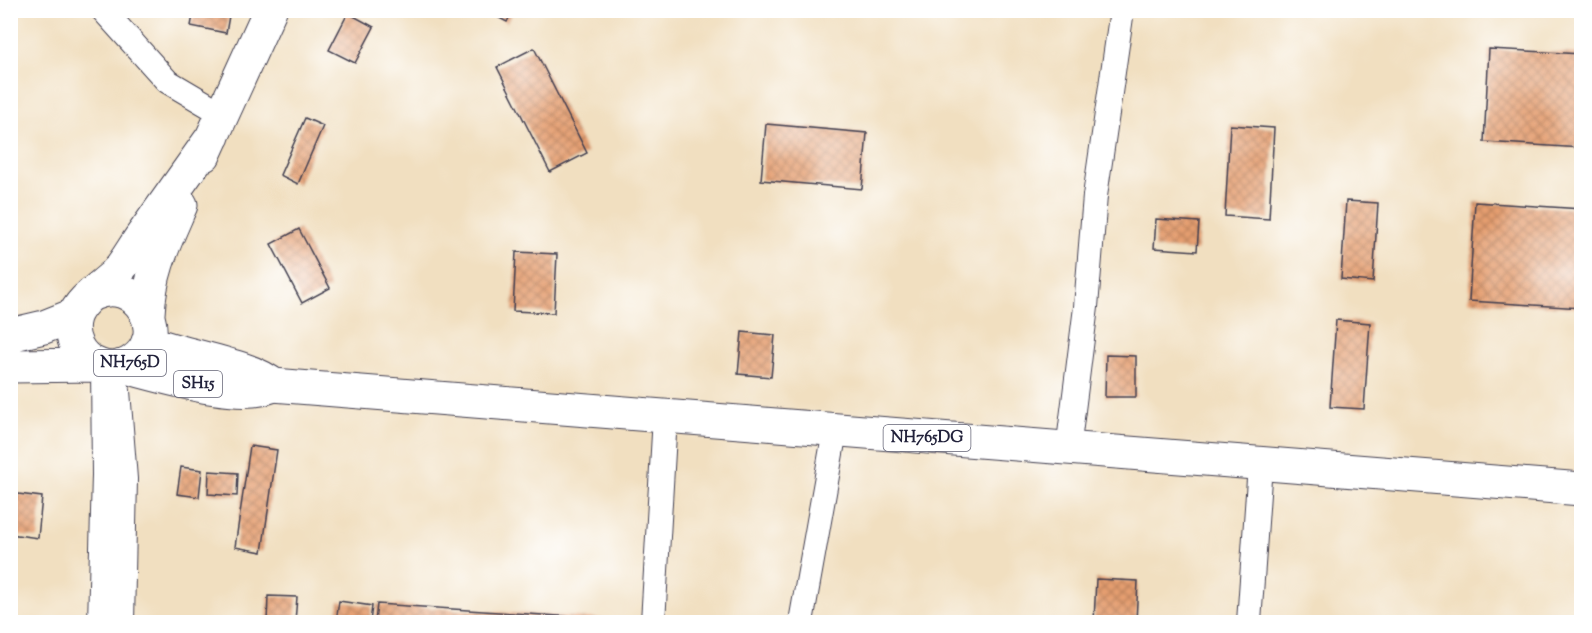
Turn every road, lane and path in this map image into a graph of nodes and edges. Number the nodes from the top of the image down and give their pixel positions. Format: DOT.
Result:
graph roads {
  1 [pos="103,10"];
  2 [pos="270,10"];
  3 [pos="1122,10"];
  4 [pos="218,125"];
  5 [pos="83,305"];
  6 [pos="148,328"];
  7 [pos="10,335"];
  8 [pos="10,366"];
  9 [pos="110,367"];
  10 [pos="273,385"];
  11 [pos="664,417"];
  12 [pos="835,431"];
  13 [pos="1068,450"];
  14 [pos="1260,465"];
  15 [pos="1581,489"];
  16 [pos="100,622"];
  17 [pos="122,622"];
  18 [pos="653,622"];
  19 [pos="801,622"];
  20 [pos="1249,622"];
  1 -- 4 [label="street"];
  2 -- 4 [label="main road"];
  3 -- 13 [label="street"];
  4 -- 5 [label="main road"];
  4 -- 6 [label="main road"];
  5 -- 6 [label="main road"];
  5 -- 7 [label="main road"];
  5 -- 9 [label="main road, NH765D"];
  6 -- 9 [label="main road, NH765D"];
  6 -- 10 [label="main road"];
  8 -- 9 [label="main road, NH765D"];
  9 -- 10 [label="main road, SH15"];
  9 -- 16 [label="street"];
  9 -- 17 [label="street"];
  10 -- 11 [label="main road, NH765DG"];
  11 -- 12 [label="main road, NH765DG"];
  11 -- 18 [label="street"];
  12 -- 13 [label="main road, NH765DG"];
  12 -- 19 [label="street"];
  13 -- 14 [label="main road, NH765DG"];
  14 -- 15 [label="main road, NH765DG"];
  14 -- 20 [label="street"];
}
